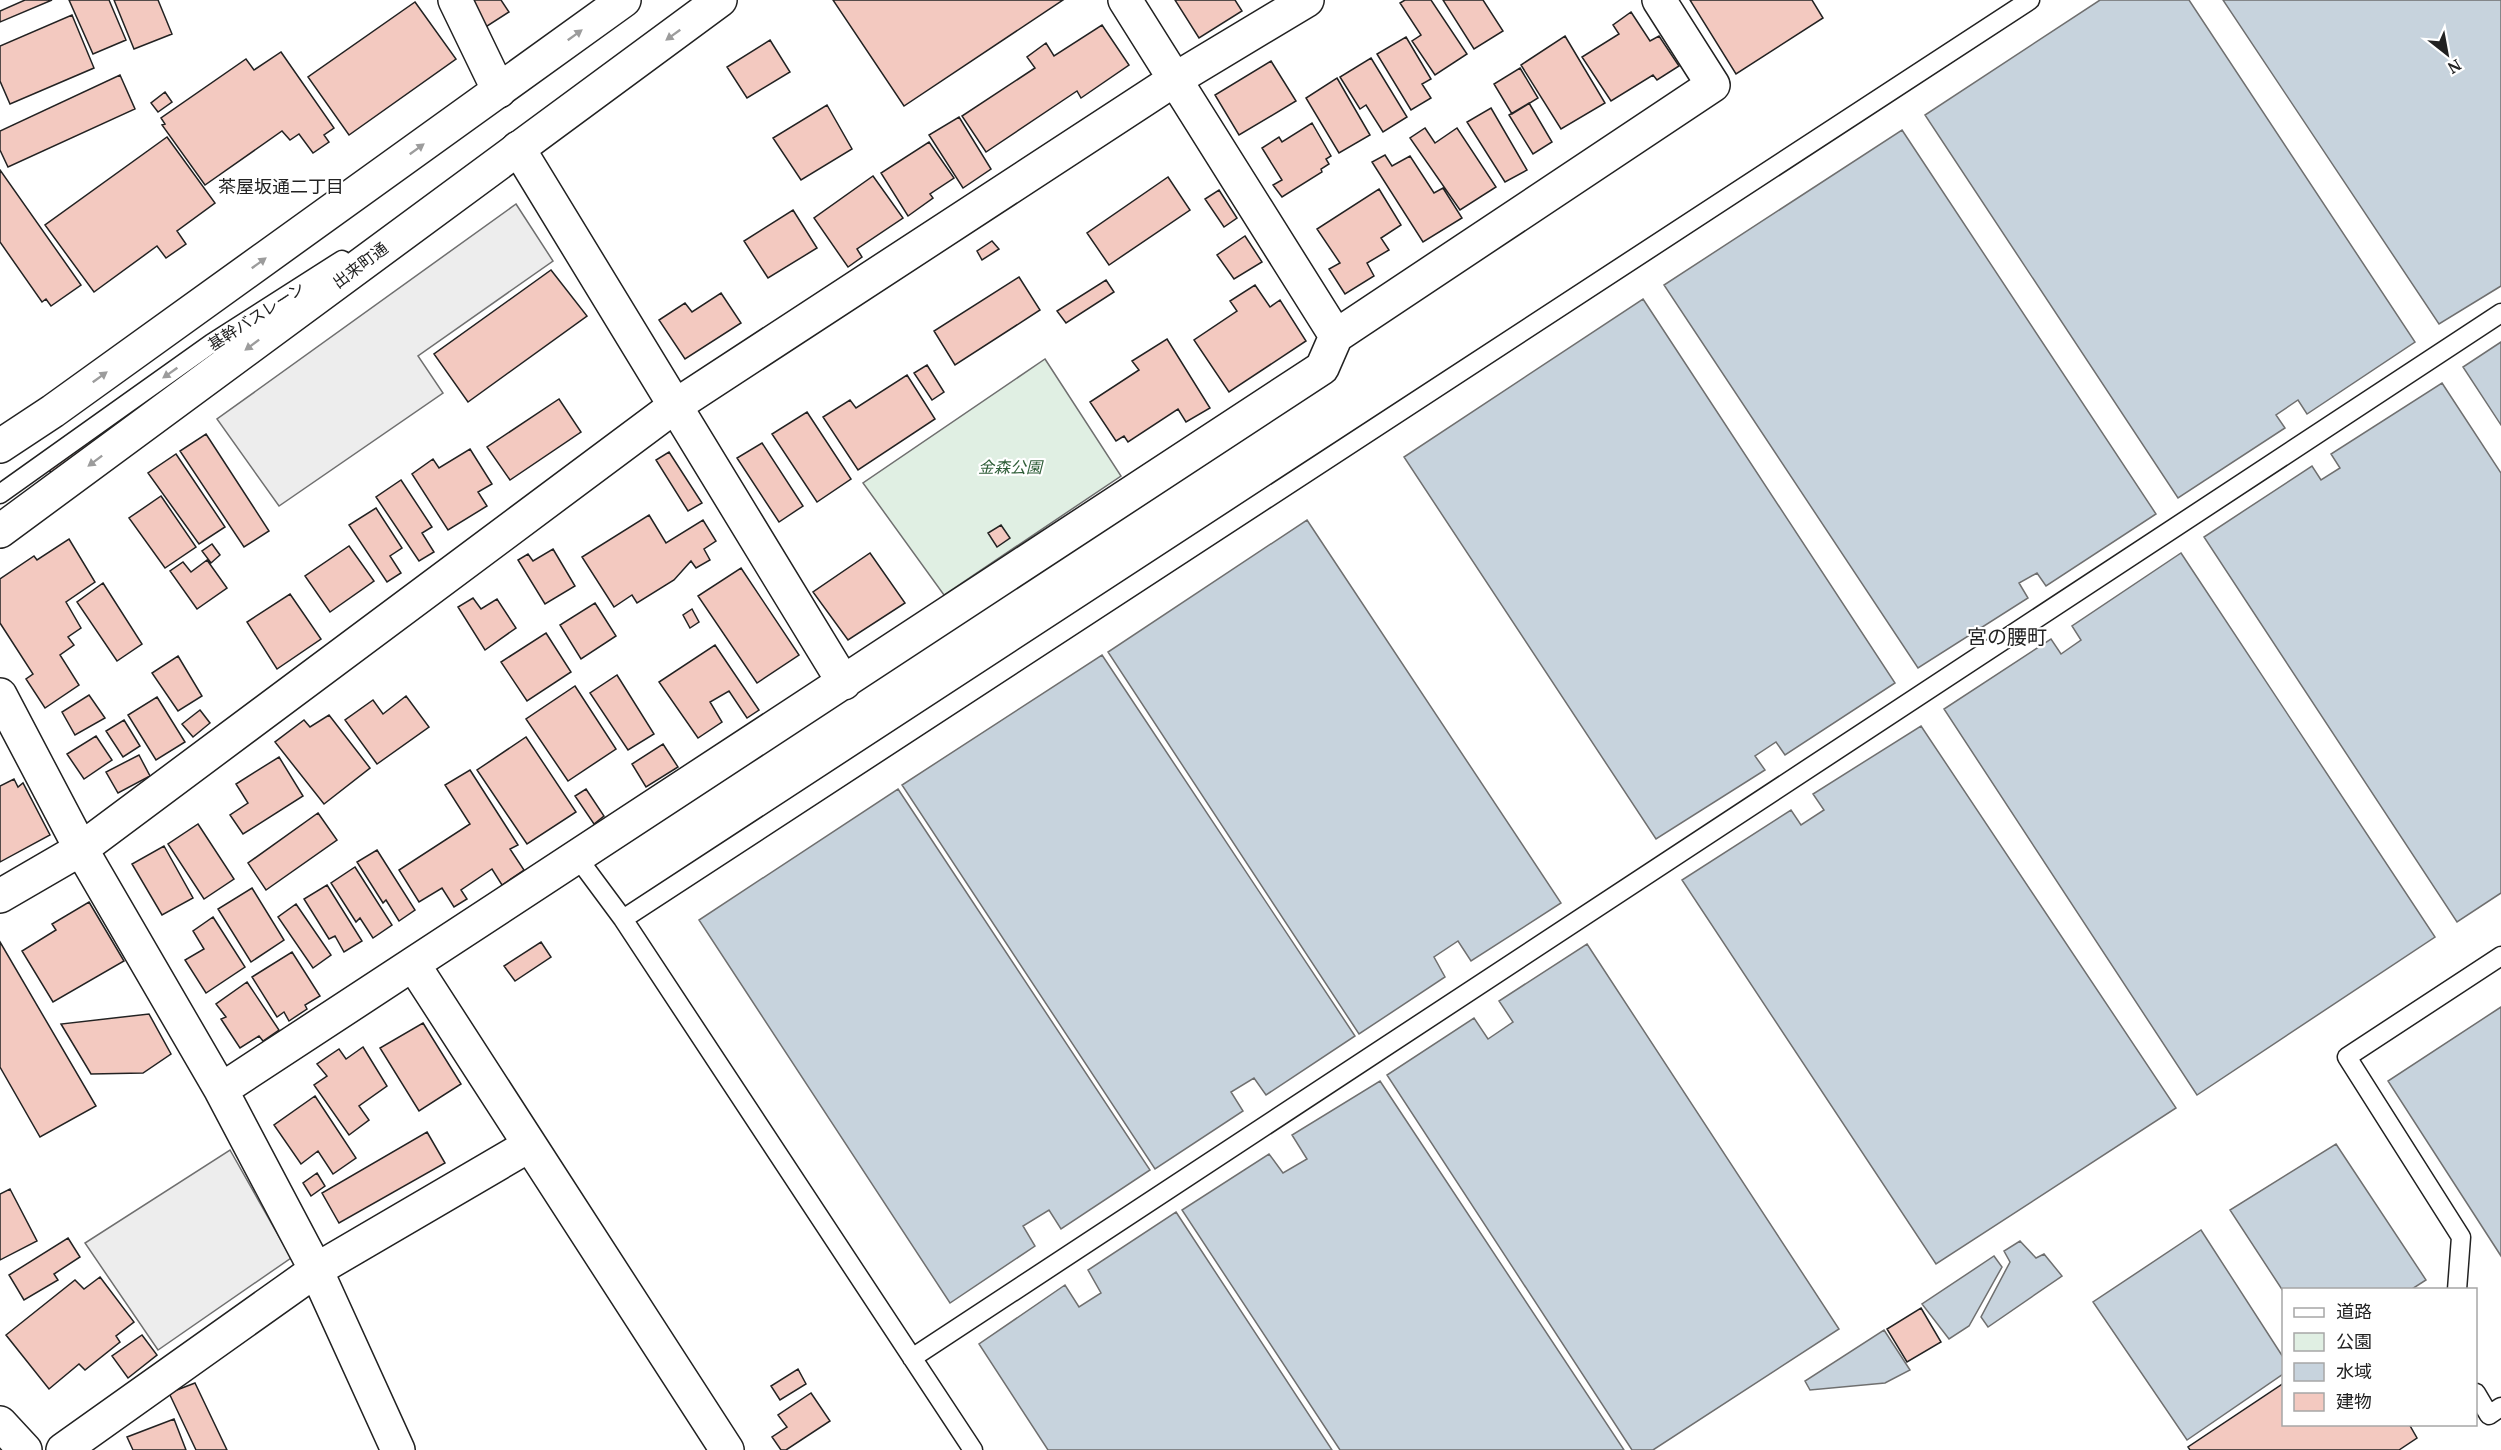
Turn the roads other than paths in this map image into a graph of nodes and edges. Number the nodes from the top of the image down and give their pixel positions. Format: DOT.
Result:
graph roads {
  1 [pos="455,0"];
  2 [pos="624,0"];
  3 [pos="720,0"];
  4 [pos="1125,0"];
  5 [pos="1307,0"];
  6 [pos="1659,0"];
  7 [pos="2030,0"];
  8 [pos="1174,80"];
  9 [pos="499,91"];
  10 [pos="518,148"];
  11 [pos="2501,313"];
  12 [pos="1336,336"];
  13 [pos="675,406"];
  14 [pos="53,411"];
  15 [pos="0,446"];
  16 [pos="0,461"];
  17 [pos="0,494"];
  18 [pos="0,531"];
  19 [pos="844,683"];
  20 [pos="0,695"];
  21 [pos="81,849"];
  22 [pos="577,857"];
  23 [pos="0,896"];
  24 [pos="623,919"];
  25 [pos="2501,956"];
  26 [pos="412,964"];
  27 [pos="221,1090"];
  28 [pos="528,1146"];
  29 [pos="316,1270"];
  30 [pos="2457,1288"];
  31 [pos="912,1358"];
  32 [pos="2477,1396"];
  33 [pos="2501,1407"];
  34 [pos="0,1423"];
  35 [pos="25,1450"];
  36 [pos="63,1450"];
  37 [pos="398,1450"];
  38 [pos="727,1450"];
  39 [pos="973,1450"];
  1 -- 9 [label="street"];
  9 -- 2 [label="street, one-way"];
  3 -- 10 [label="street, 出来町通, one-way"];
  4 -- 8 [label="street"];
  5 -- 8 [label="street"];
  6 -- 12 [label="street"];
  7 -- 24 [label="lane"];
  8 -- 12 [label="street"];
  8 -- 13 [label="street"];
  14 -- 9 [label="street, one-way"];
  10 -- 13 [label="street"];
  10 -- 17 [label="lane, 基幹バスレーン, one-way"];
  10 -- 18 [label="street, 出来町通, one-way"];
  11 -- 31 [label="lane"];
  12 -- 19 [label="street"];
  13 -- 19 [label="street"];
  13 -- 21 [label="street"];
  14 -- 15 [label="street"];
  14 -- 16 [label="lane"];
  19 -- 22 [label="street"];
  20 -- 21 [label="street"];
  21 -- 23 [label="street"];
  21 -- 27 [label="street"];
  22 -- 24 [label="lane"];
  22 -- 26 [label="street"];
  24 -- 31 [label="lane"];
  25 -- 30 [label="lane"];
  26 -- 27 [label="street"];
  26 -- 28 [label="street"];
  27 -- 29 [label="street"];
  28 -- 29 [label="street"];
  28 -- 38 [label="street"];
  29 -- 36 [label="street"];
  29 -- 37 [label="street"];
  31 -- 39 [label="lane"];
  32 -- 33 [label="lane"];
  34 -- 35 [label="street"];
}
